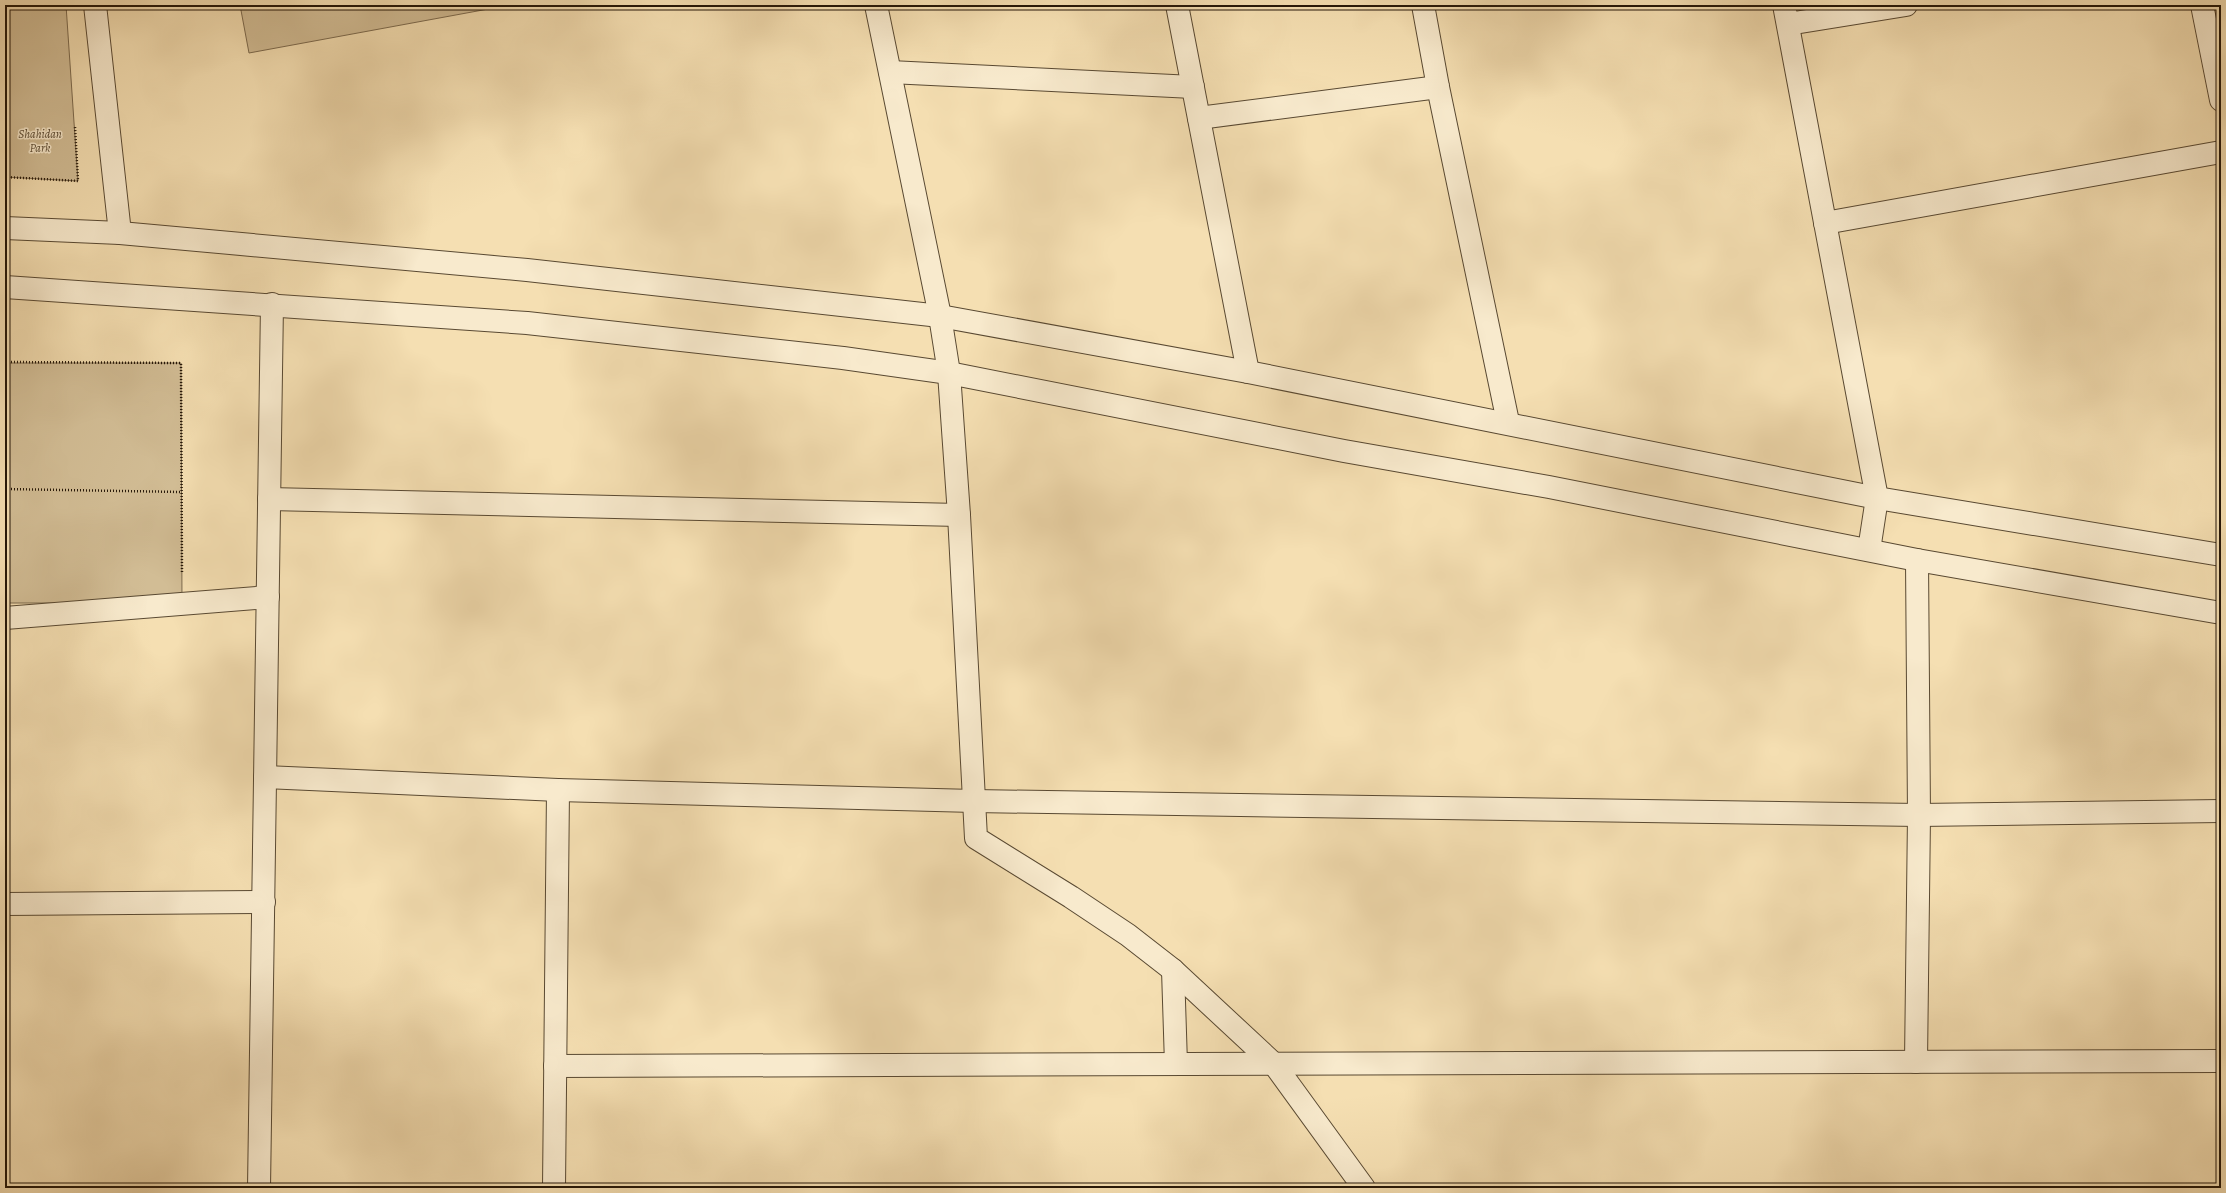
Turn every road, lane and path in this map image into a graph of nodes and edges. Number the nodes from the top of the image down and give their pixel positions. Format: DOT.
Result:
graph roads {
  1 [pos="94,5"];
  2 [pos="876,5"];
  3 [pos="1177,5"];
  4 [pos="1423,5"];
  5 [pos="1906,5"];
  6 [pos="2202,5"];
  7 [pos="1786,15"];
  8 [pos="890,72"];
  9 [pos="1193,87"];
  10 [pos="1438,87"];
  11 [pos="2221,100"];
  12 [pos="1199,118"];
  13 [pos="74,120"];
  14 [pos="2221,152"];
  15 [pos="5,176"];
  16 [pos="1825,223"];
  17 [pos="5,228"];
  18 [pos="120,233"];
  19 [pos="5,288"];
  20 [pos="272,304"];
  21 [pos="940,316"];
  22 [pos="5,362"];
  23 [pos="1248,372"];
  24 [pos="949,373"];
  25 [pos="1508,422"];
  26 [pos="5,489"];
  27 [pos="181,492"];
  28 [pos="1877,498"];
  29 [pos="269,499"];
  30 [pos="959,515"];
  31 [pos="1870,550"];
  32 [pos="2221,555"];
  33 [pos="1917,560"];
  34 [pos="182,579"];
  35 [pos="268,597"];
  36 [pos="2221,613"];
  37 [pos="5,618"];
  38 [pos="265,777"];
  39 [pos="558,790"];
  40 [pos="974,801"];
  41 [pos="2221,811"];
  42 [pos="1919,815"];
  43 [pos="264,902"];
  44 [pos="5,904"];
  45 [pos="1173,970"];
  46 [pos="2221,1061"];
  47 [pos="1916,1062"];
  48 [pos="1176,1064"];
  49 [pos="1274,1064"];
  50 [pos="555,1066"];
  51 [pos="259,1188"];
  52 [pos="554,1188"];
  53 [pos="1364,1188"];
  1 -- 18 [label="street"];
  2 -- 8 [label="street"];
  3 -- 9 [label="street"];
  4 -- 10 [label="street"];
  5 -- 7 [label="street"];
  6 -- 11 [label="street"];
  7 -- 16 [label="street"];
  8 -- 9 [label="street"];
  8 -- 21 [label="street"];
  9 -- 12 [label="street"];
  10 -- 12 [label="street"];
  10 -- 25 [label="street"];
  12 -- 23 [label="street"];
  13 -- 15 [label="path"];
  14 -- 16 [label="street"];
  16 -- 28 [label="street"];
  17 -- 18 [label="street"];
  18 -- 21 [label="street"];
  19 -- 20 [label="street"];
  20 -- 24 [label="street"];
  20 -- 29 [label="street"];
  21 -- 23 [label="street"];
  21 -- 24 [label="street"];
  22 -- 27 [label="path"];
  23 -- 25 [label="street"];
  24 -- 30 [label="street"];
  24 -- 31 [label="street"];
  25 -- 28 [label="street"];
  26 -- 27 [label="path"];
  27 -- 34 [label="path"];
  28 -- 31 [label="street"];
  28 -- 32 [label="street"];
  29 -- 30 [label="street"];
  29 -- 35 [label="street"];
  30 -- 40 [label="street"];
  31 -- 33 [label="street"];
  33 -- 36 [label="street"];
  33 -- 42 [label="street"];
  35 -- 37 [label="street"];
  35 -- 38 [label="street"];
  38 -- 39 [label="street"];
  38 -- 43 [label="street"];
  39 -- 40 [label="street"];
  39 -- 50 [label="street"];
  40 -- 42 [label="street"];
  40 -- 45 [label="street"];
  41 -- 42 [label="street"];
  42 -- 47 [label="street"];
  43 -- 44 [label="street"];
  43 -- 51 [label="street"];
  45 -- 48 [label="street"];
  45 -- 49 [label="street"];
  46 -- 47 [label="street"];
  47 -- 49 [label="street"];
  48 -- 49 [label="street"];
  48 -- 50 [label="street"];
  49 -- 53 [label="street"];
  50 -- 52 [label="street"];
}
